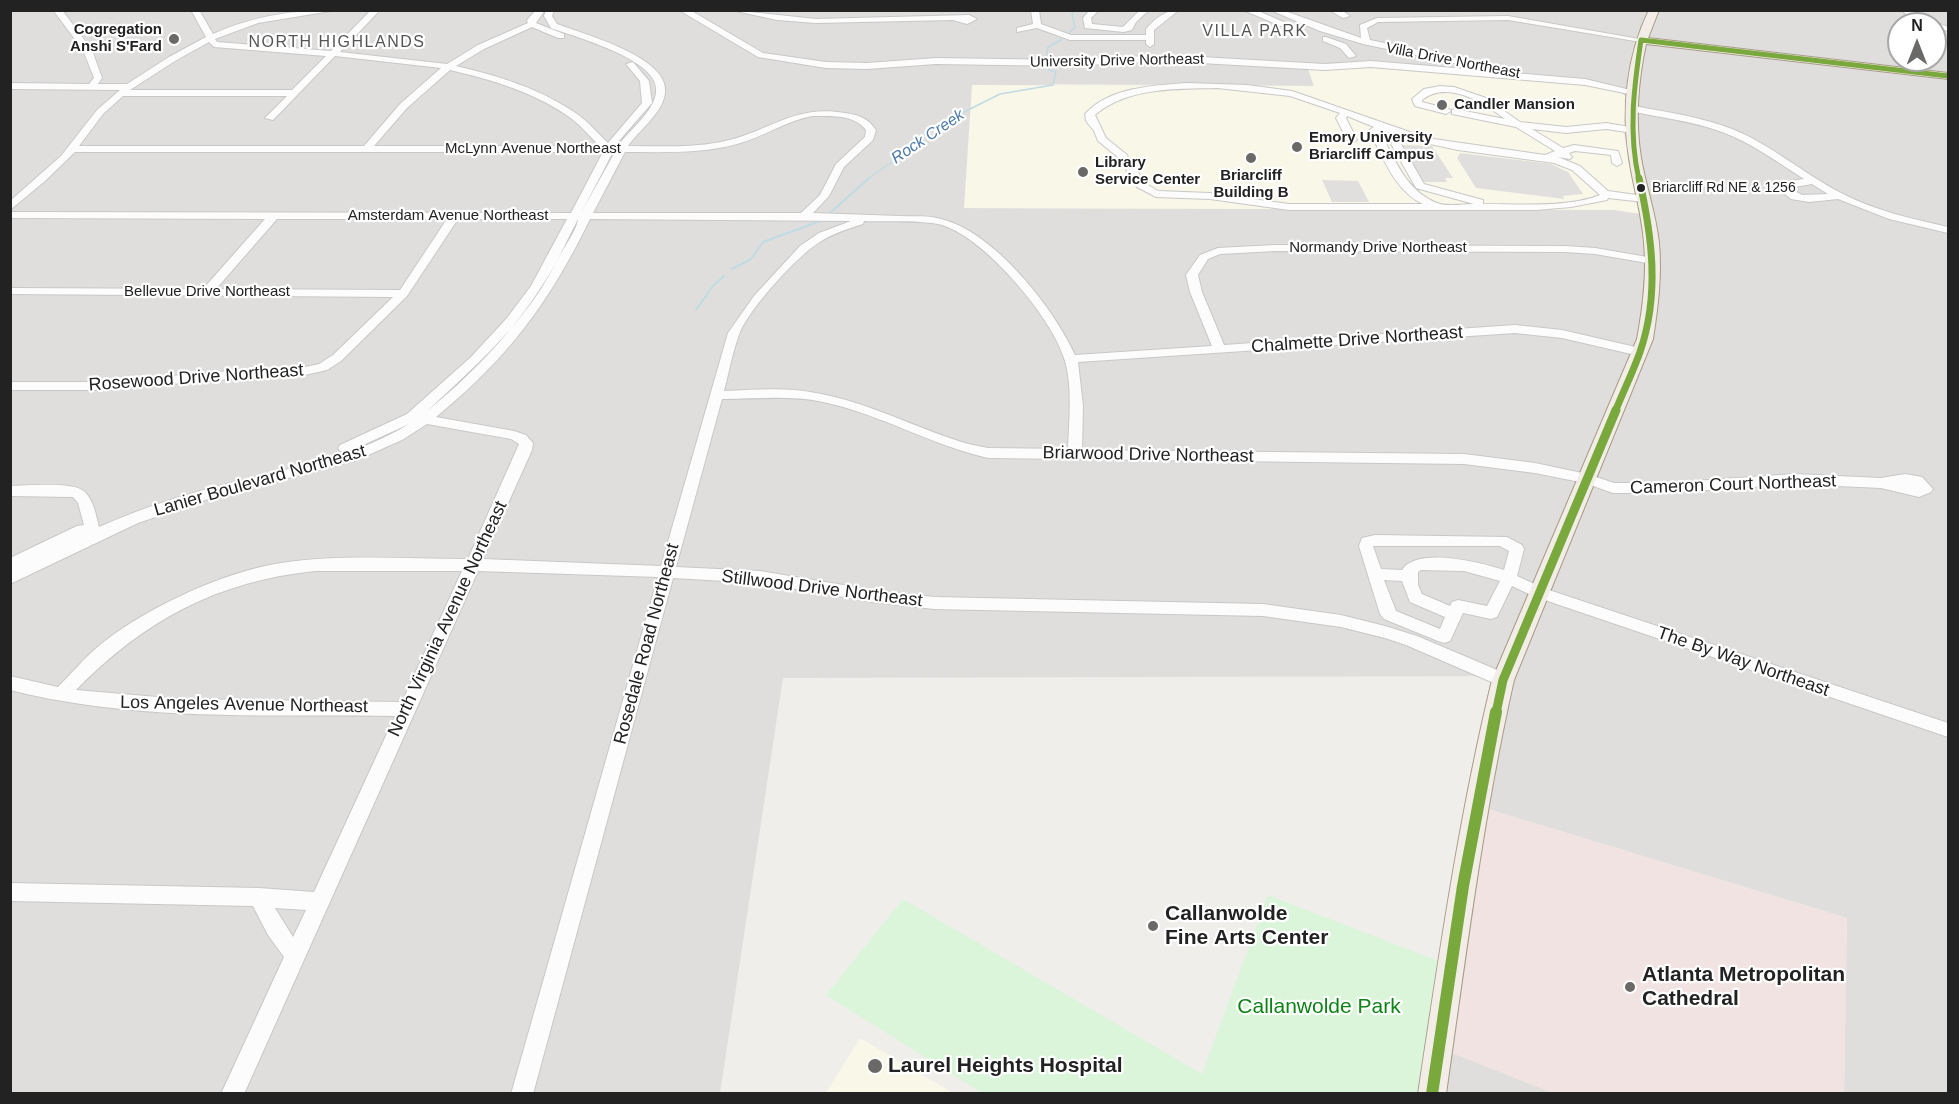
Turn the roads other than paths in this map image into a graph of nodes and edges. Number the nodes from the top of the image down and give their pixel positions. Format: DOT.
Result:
graph roads {
  1 [pos="57,10"];
  2 [pos="195,10"];
  3 [pos="333,10"];
  4 [pos="376,10"];
  5 [pos="683,10"];
  6 [pos="735,10"];
  7 [pos="1035,10"];
  8 [pos="1095,10"];
  9 [pos="1145,10"];
  10 [pos="1175,10"];
  11 [pos="1247,10"];
  12 [pos="1274,10"];
  13 [pos="1333,10"];
  14 [pos="1654,10"];
  15 [pos="286,13"];
  16 [pos="542,14"];
  17 [pos="1544,14"];
  18 [pos="1346,16"];
  19 [pos="953,17"];
  20 [pos="1037,25"];
  21 [pos="1573,28"];
  22 [pos="1020,30"];
  23 [pos="1148,37"];
  24 [pos="1070,38"];
  25 [pos="210,39"];
  26 [pos="1641,40"];
  27 [pos="1366,42"];
  28 [pos="1072,49"];
  29 [pos="333,55"];
  30 [pos="1352,56"];
  31 [pos="1154,58"];
  32 [pos="446,68"];
  33 [pos="1489,71"];
  34 [pos="1948,76"];
  35 [pos="10,86"];
  36 [pos="91,87"];
  37 [pos="129,87"];
  38 [pos="1634,92"];
  39 [pos="120,93"];
  40 [pos="294,93"];
  41 [pos="1634,109"];
  42 [pos="1345,113"];
  43 [pos="270,118"];
  44 [pos="1365,120"];
  45 [pos="1517,124"];
  46 [pos="1387,128"];
  47 [pos="1374,130"];
  48 [pos="1633,130"];
  49 [pos="1411,137"];
  50 [pos="1352,140"];
  51 [pos="612,148"];
  52 [pos="72,149"];
  53 [pos="368,149"];
  54 [pos="1563,151"];
  55 [pos="1546,158"];
  56 [pos="1617,163"];
  57 [pos="1574,167"];
  58 [pos="1814,181"];
  59 [pos="1605,194"];
  60 [pos="1839,196"];
  61 [pos="1644,199"];
  62 [pos="10,207"];
  63 [pos="1443,207"];
  64 [pos="1499,207"];
  65 [pos="10,215"];
  66 [pos="273,216"];
  67 [pos="454,216"];
  68 [pos="574,216"];
  69 [pos="587,216"];
  70 [pos="804,216"];
  71 [pos="829,224"];
  72 [pos="1948,230"];
  73 [pos="1653,261"];
  74 [pos="10,291"];
  75 [pos="207,292"];
  76 [pos="403,294"];
  77 [pos="513,327"];
  78 [pos="1220,349"];
  79 [pos="1641,352"];
  80 [pos="1071,358"];
  81 [pos="10,386"];
  82 [pos="716,395"];
  83 [pos="418,418"];
  84 [pos="1075,455"];
  85 [pos="1587,479"];
  86 [pos="1881,483"];
  87 [pos="10,491"];
  88 [pos="92,531"];
  89 [pos="10,565"];
  90 [pos="473,565"];
  91 [pos="667,573"];
  92 [pos="1374,574"];
  93 [pos="1408,576"];
  94 [pos="1509,578"];
  95 [pos="10,579"];
  96 [pos="1538,592"];
  97 [pos="1454,614"];
  98 [pos="1413,633"];
  99 [pos="1503,680"];
  100 [pos="10,682"];
  101 [pos="61,694"];
  102 [pos="407,709"];
  103 [pos="1948,730"];
  104 [pos="10,892"];
  105 [pos="259,897"];
  106 [pos="319,902"];
  107 [pos="295,956"];
  108 [pos="231,1094"];
  109 [pos="522,1094"];
  110 [pos="1432,1094"];
  1 -- 36 [label="street"];
  2 -- 25 [label="street"];
  3 -- 15 [label="street"];
  4 -- 29 [label="street"];
  5 -- 31 [label="street, University Drive Northeast"];
  6 -- 19 [label="street"];
  7 -- 20 [label="street"];
  8 -- 9 [label="street"];
  10 -- 23 [label="street"];
  11 -- 30 [label="street"];
  12 -- 27 [label="street, Villa Drive Northeast"];
  13 -- 18 [label="street"];
  14 -- 26 [label="main road"];
  15 -- 25 [label="street"];
  16 -- 32 [label="street"];
  16 -- 51 [label="street, Lanier Boulevard Northeast"];
  17 -- 21 [label="street"];
  20 -- 22 [label="street"];
  20 -- 24 [label="street"];
  21 -- 26 [label="street"];
  21 -- 27 [label="street"];
  23 -- 24 [label="street"];
  23 -- 31 [label="street"];
  24 -- 28 [label="street"];
  25 -- 29 [label="street"];
  25 -- 37 [label="street"];
  26 -- 34 [label="main road"];
  26 -- 38 [label="main road"];
  27 -- 33 [label="street, Villa Drive Northeast"];
  29 -- 32 [label="street"];
  29 -- 40 [label="street"];
  31 -- 33 [label="street, University Drive Northeast"];
  32 -- 51 [label="street"];
  32 -- 53 [label="street"];
  33 -- 38 [label="street, University Drive Northeast"];
  35 -- 36 [label="street"];
  36 -- 37 [label="street"];
  37 -- 39 [label="street"];
  38 -- 41 [label="main road"];
  39 -- 40 [label="street"];
  39 -- 52 [label="street"];
  40 -- 43 [label="street"];
  41 -- 48 [label="main road"];
  41 -- 58 [label="street"];
  42 -- 44 [label="street"];
  42 -- 50 [label="street"];
  42 -- 63 [label="street"];
  44 -- 46 [label="street"];
  44 -- 47 [label="street"];
  45 -- 45 [label="street"];
  45 -- 48 [label="street"];
  45 -- 54 [label="street"];
  46 -- 47 [label="street"];
  46 -- 49 [label="street"];
  47 -- 63 [label="street"];
  48 -- 61 [label="main road"];
  49 -- 55 [label="street"];
  49 -- 64 [label="street"];
  51 -- 53 [label="street, McLynn Avenue Northeast"];
  51 -- 68 [label="street, Lanier Boulevard Northeast"];
  51 -- 69 [label="street, Lanier Boulevard Northeast"];
  51 -- 70 [label="street, McLynn Avenue Northeast"];
  52 -- 53 [label="street, McLynn Avenue Northeast"];
  52 -- 62 [label="street"];
  54 -- 55 [label="street"];
  54 -- 56 [label="street"];
  54 -- 57 [label="street"];
  55 -- 57 [label="street"];
  57 -- 59 [label="street"];
  58 -- 60 [label="street"];
  58 -- 60 [label="street"];
  59 -- 61 [label="street"];
  59 -- 64 [label="street"];
  60 -- 72 [label="street"];
  61 -- 73 [label="main road"];
  63 -- 64 [label="street"];
  65 -- 66 [label="street, Amsterdam Avenue Northeast"];
  66 -- 67 [label="street, Amsterdam Avenue Northeast"];
  66 -- 75 [label="street"];
  67 -- 68 [label="street, Amsterdam Avenue Northeast"];
  67 -- 76 [label="street, Rosewood Drive Northeast"];
  68 -- 69 [label="street, Amsterdam Avenue Northeast"];
  68 -- 77 [label="street, Lanier Boulevard Northeast"];
  69 -- 70 [label="street, Amsterdam Avenue Northeast"];
  69 -- 77 [label="street, Lanier Boulevard Northeast"];
  70 -- 71 [label="street, Amsterdam Avenue Northeast"];
  71 -- 80 [label="street, Rosedale Road Northeast"];
  71 -- 82 [label="street, Rosedale Road Northeast"];
  73 -- 78 [label="street, Normandy Drive Northeast"];
  73 -- 79 [label="main road"];
  74 -- 75 [label="street, Bellevue Drive Northeast"];
  75 -- 76 [label="street, Bellevue Drive Northeast"];
  76 -- 81 [label="street, Rosewood Drive Northeast"];
  77 -- 83 [label="street, Lanier Boulevard Northeast"];
  78 -- 79 [label="street, Chalmette Drive Northeast"];
  78 -- 80 [label="street, Chalmette Drive Northeast"];
  79 -- 85 [label="main road"];
  80 -- 84 [label="street, Rosedale Road Northeast"];
  82 -- 84 [label="street, Briarwood Drive Northeast"];
  82 -- 91 [label="street, Rosedale Road Northeast"];
  83 -- 88 [label="street, Lanier Boulevard Northeast"];
  83 -- 90 [label="street, North Virginia Avenue Northeast"];
  84 -- 85 [label="street, Briarwood Drive Northeast"];
  85 -- 86 [label="street, Cameron Court Northeast"];
  85 -- 96 [label="main road"];
  87 -- 88 [label="street"];
  88 -- 89 [label="street, Lanier Boulevard Northeast"];
  88 -- 95 [label="street, Lanier Boulevard Northeast"];
  90 -- 91 [label="street, Stillwood Drive Northeast"];
  90 -- 101 [label="street, Stillwood Drive Northeast"];
  90 -- 102 [label="street, North Virginia Avenue Northeast"];
  91 -- 98 [label="street, Stillwood Drive Northeast"];
  91 -- 109 [label="street, Rosedale Road Northeast"];
  92 -- 93 [label="street"];
  92 -- 94 [label="street"];
  92 -- 98 [label="street"];
  93 -- 94 [label="street, The By Way Northeast"];
  93 -- 97 [label="street"];
  94 -- 96 [label="street, The By Way Northeast"];
  94 -- 97 [label="street"];
  96 -- 99 [label="main road"];
  96 -- 103 [label="street, The By Way Northeast"];
  97 -- 98 [label="street"];
  98 -- 99 [label="street, Stillwood Drive Northeast"];
  99 -- 110 [label="main road"];
  100 -- 101 [label="street, Los Angeles Avenue Northeast"];
  101 -- 102 [label="street, Los Angeles Avenue Northeast"];
  102 -- 106 [label="street, North Virginia Avenue Northeast"];
  104 -- 105 [label="street"];
  105 -- 106 [label="street"];
  105 -- 107 [label="street"];
  106 -- 107 [label="street, North Virginia Avenue Northeast"];
  107 -- 108 [label="street, North Virginia Avenue Northeast"];
}
